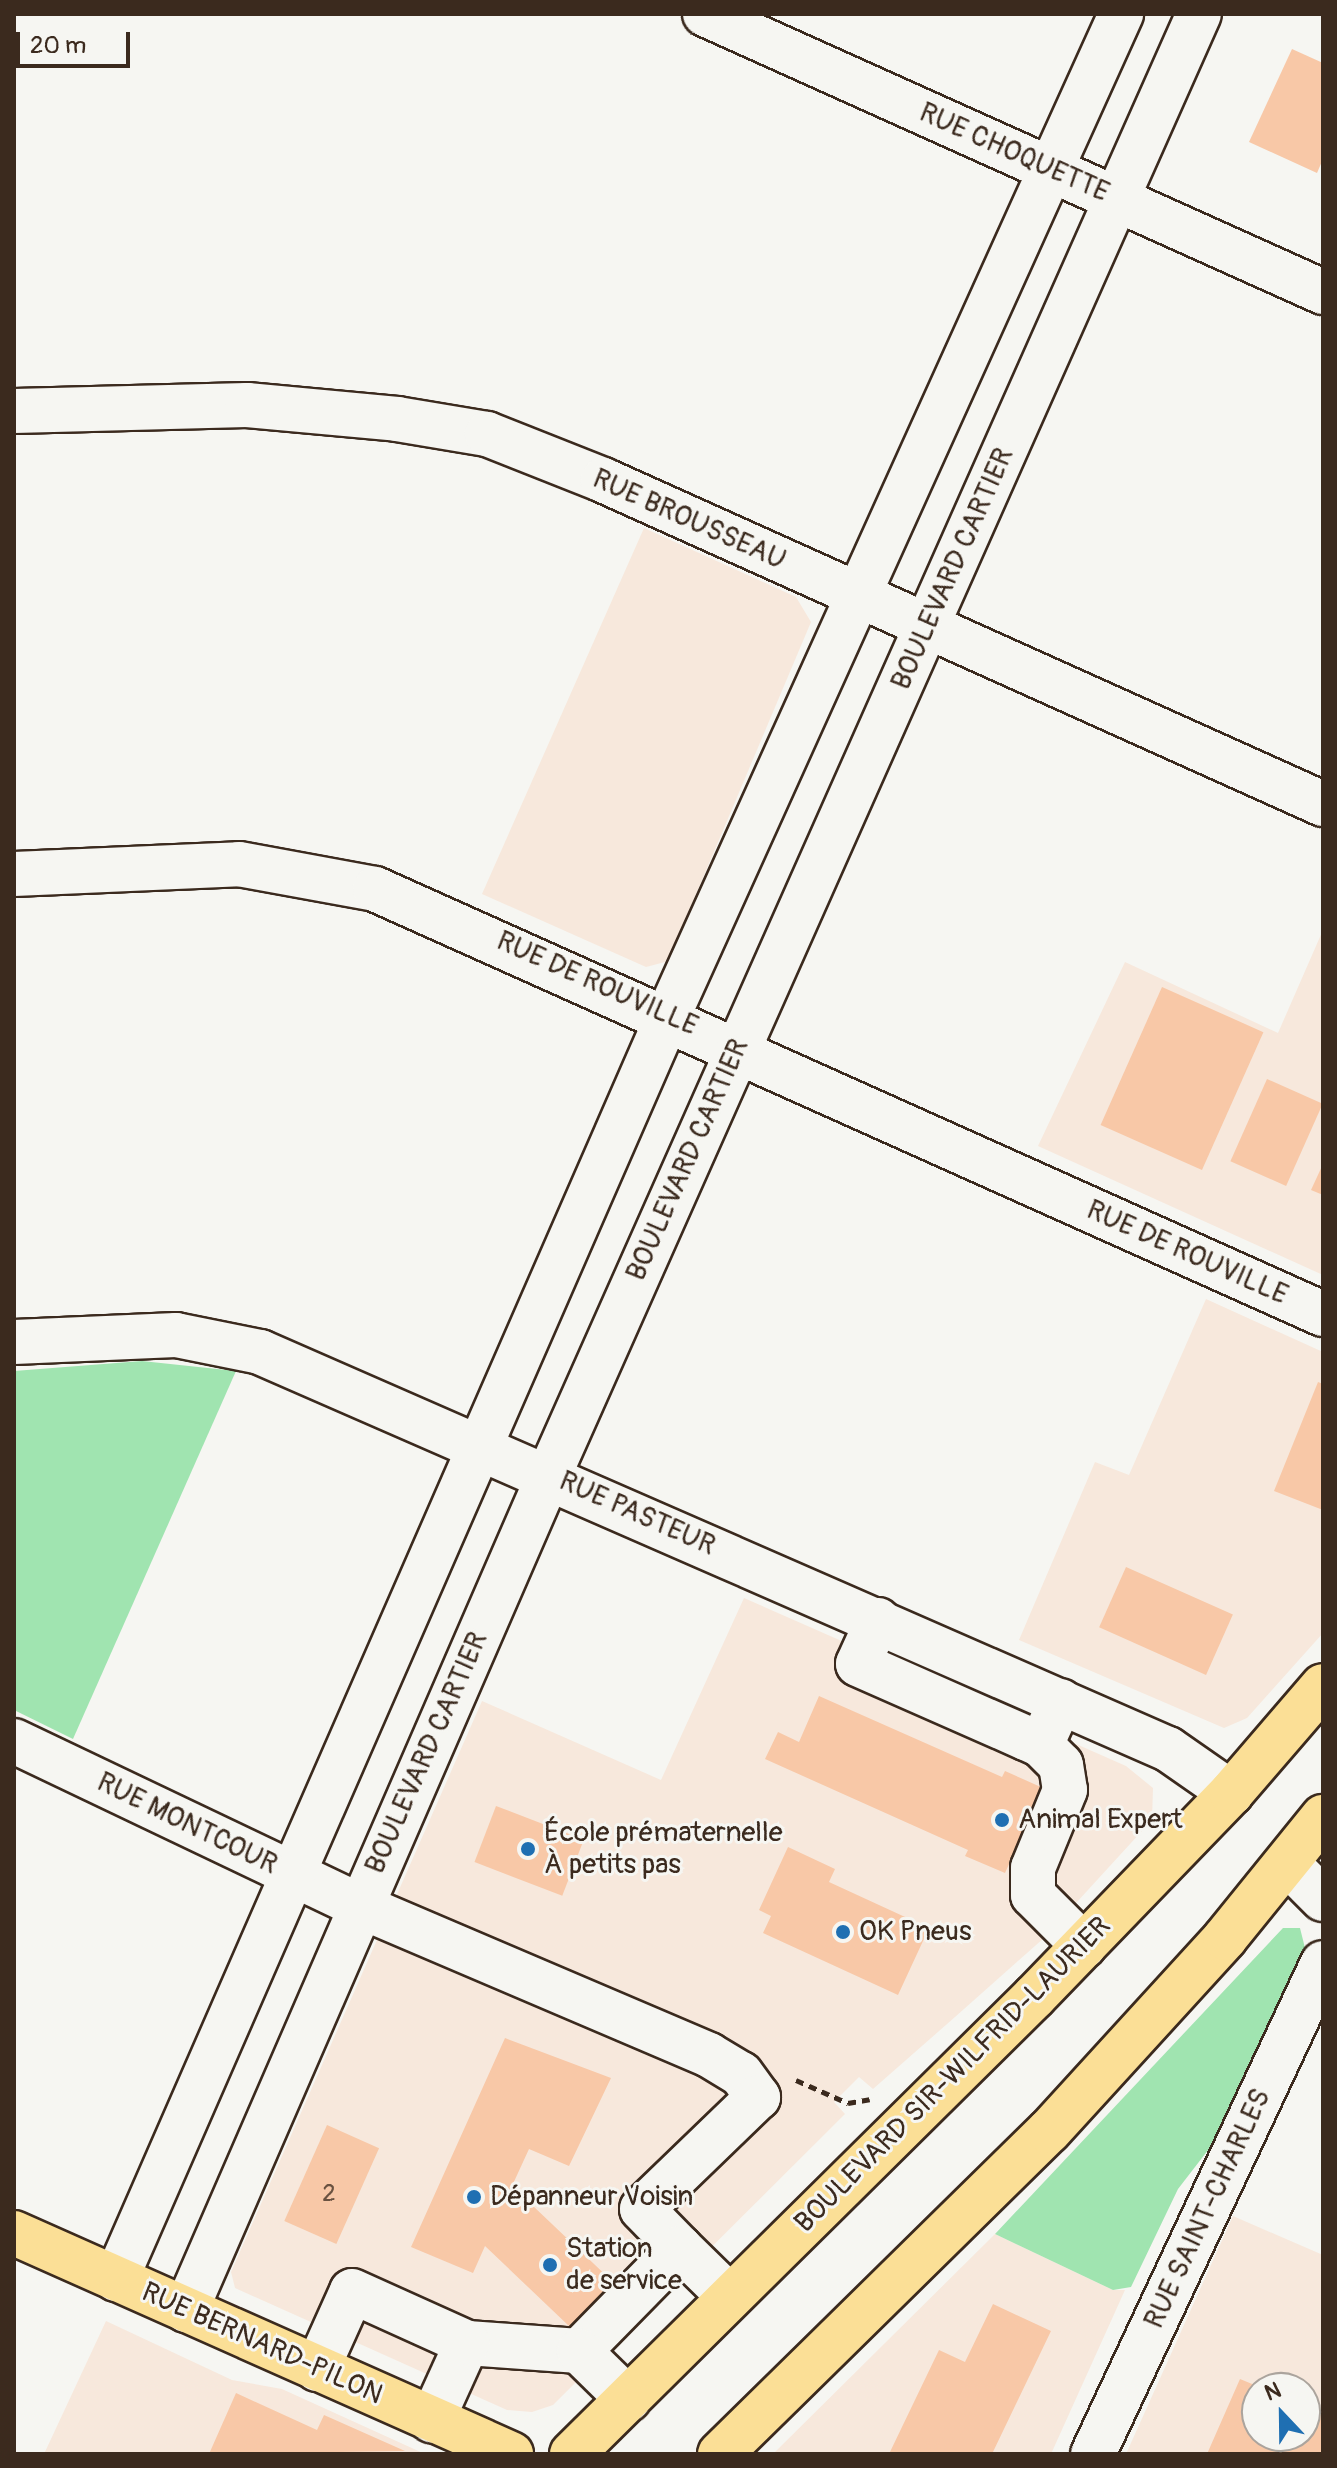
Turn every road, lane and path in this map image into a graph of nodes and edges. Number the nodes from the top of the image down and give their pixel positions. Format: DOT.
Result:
graph roads {
  1 [pos="705,14"];
  2 [pos="1121,14"];
  3 [pos="1199,14"];
  4 [pos="1051,170"];
  5 [pos="1117,199"];
  6 [pos="1323,292"];
  7 [pos="14,411"];
  8 [pos="858,596"];
  9 [pos="927,627"];
  10 [pos="1323,804"];
  11 [pos="14,874"];
  12 [pos="668,1016"];
  13 [pos="738,1048"];
  14 [pos="1323,1314"];
  15 [pos="14,1342"];
  16 [pos="482,1447"];
  17 [pos="549,1475"];
  18 [pos="878,1620"];
  19 [pos="1323,1686"];
  20 [pos="1061,1701"];
  21 [pos="14,1741"];
  22 [pos="1041,1745"];
  23 [pos="1231,1793"];
  24 [pos="1323,1817"];
  25 [pos="1287,1863"];
  26 [pos="293,1875"];
  27 [pos="1323,1899"];
  28 [pos="360,1906"];
  29 [pos="1084,1946"];
  30 [pos="1323,1963"];
  31 [pos="783,2070"];
  32 [pos="870,2099"];
  33 [pos="14,2233"];
  34 [pos="680,2248"];
  35 [pos="116,2279"];
  36 [pos="730,2297"];
  37 [pos="186,2310"];
  38 [pos="467,2343"];
  39 [pos="579,2351"];
  40 [pos="317,2369"];
  41 [pos="628,2399"];
  42 [pos="432,2420"];
  43 [pos="511,2454"];
  44 [pos="572,2454"];
  45 [pos="720,2454"];
  46 [pos="1093,2454"];
  1 -- 4 [label="street, RUE CHOQUETTE"];
  2 -- 4 [label="street"];
  3 -- 5 [label="street, BOULEVARD CARTIER"];
  4 -- 5 [label="street, RUE CHOQUETTE"];
  4 -- 8 [label="street"];
  5 -- 6 [label="street, RUE CHOQUETTE"];
  5 -- 9 [label="street, BOULEVARD CARTIER"];
  7 -- 8 [label="street, RUE BROUSSEAU"];
  8 -- 9 [label="street, RUE BROUSSEAU"];
  8 -- 12 [label="street"];
  9 -- 10 [label="street, RUE BROUSSEAU"];
  9 -- 13 [label="street, BOULEVARD CARTIER"];
  11 -- 12 [label="street, RUE DE ROUVILLE"];
  12 -- 13 [label="street, RUE DE ROUVILLE"];
  12 -- 16 [label="street"];
  13 -- 14 [label="street, RUE DE ROUVILLE"];
  13 -- 17 [label="street, BOULEVARD CARTIER"];
  15 -- 16 [label="street, RUE PASTEUR"];
  16 -- 17 [label="street, RUE PASTEUR"];
  16 -- 26 [label="street"];
  17 -- 18 [label="street, RUE PASTEUR"];
  17 -- 28 [label="street, BOULEVARD CARTIER"];
  18 -- 20 [label="street, RUE PASTEUR"];
  18 -- 22 [label="street"];
  19 -- 23 [label="main road, BOULEVARD SIR-WILFRID-LAURIER"];
  20 -- 22 [label="street"];
  20 -- 23 [label="street, RUE PASTEUR"];
  21 -- 26 [label="street, RUE MONTCOUR"];
  22 -- 29 [label="street"];
  23 -- 29 [label="main road, BOULEVARD SIR-WILFRID-LAURIER"];
  24 -- 25 [label="main road"];
  25 -- 27 [label="street"];
  25 -- 45 [label="main road"];
  26 -- 28 [label="street, RUE MONTCOUR"];
  26 -- 35 [label="street"];
  28 -- 34 [label="street, RUE MONTCOUR"];
  28 -- 37 [label="street, BOULEVARD CARTIER"];
  29 -- 36 [label="main road, BOULEVARD SIR-WILFRID-LAURIER"];
  30 -- 46 [label="street, RUE SAINT-CHARLES"];
  31 -- 32 [label="path"];
  33 -- 35 [label="main road, RUE BERNARD-PILON"];
  34 -- 36 [label="street"];
  34 -- 39 [label="street"];
  35 -- 37 [label="main road, RUE BERNARD-PILON"];
  36 -- 41 [label="main road, BOULEVARD SIR-WILFRID-LAURIER"];
  37 -- 40 [label="main road, RUE BERNARD-PILON"];
  38 -- 39 [label="street"];
  38 -- 40 [label="street"];
  38 -- 42 [label="street"];
  39 -- 41 [label="street"];
  40 -- 42 [label="main road, RUE BERNARD-PILON"];
  41 -- 44 [label="main road, BOULEVARD SIR-WILFRID-LAURIER"];
  42 -- 43 [label="main road, RUE BERNARD-PILON"];
}
